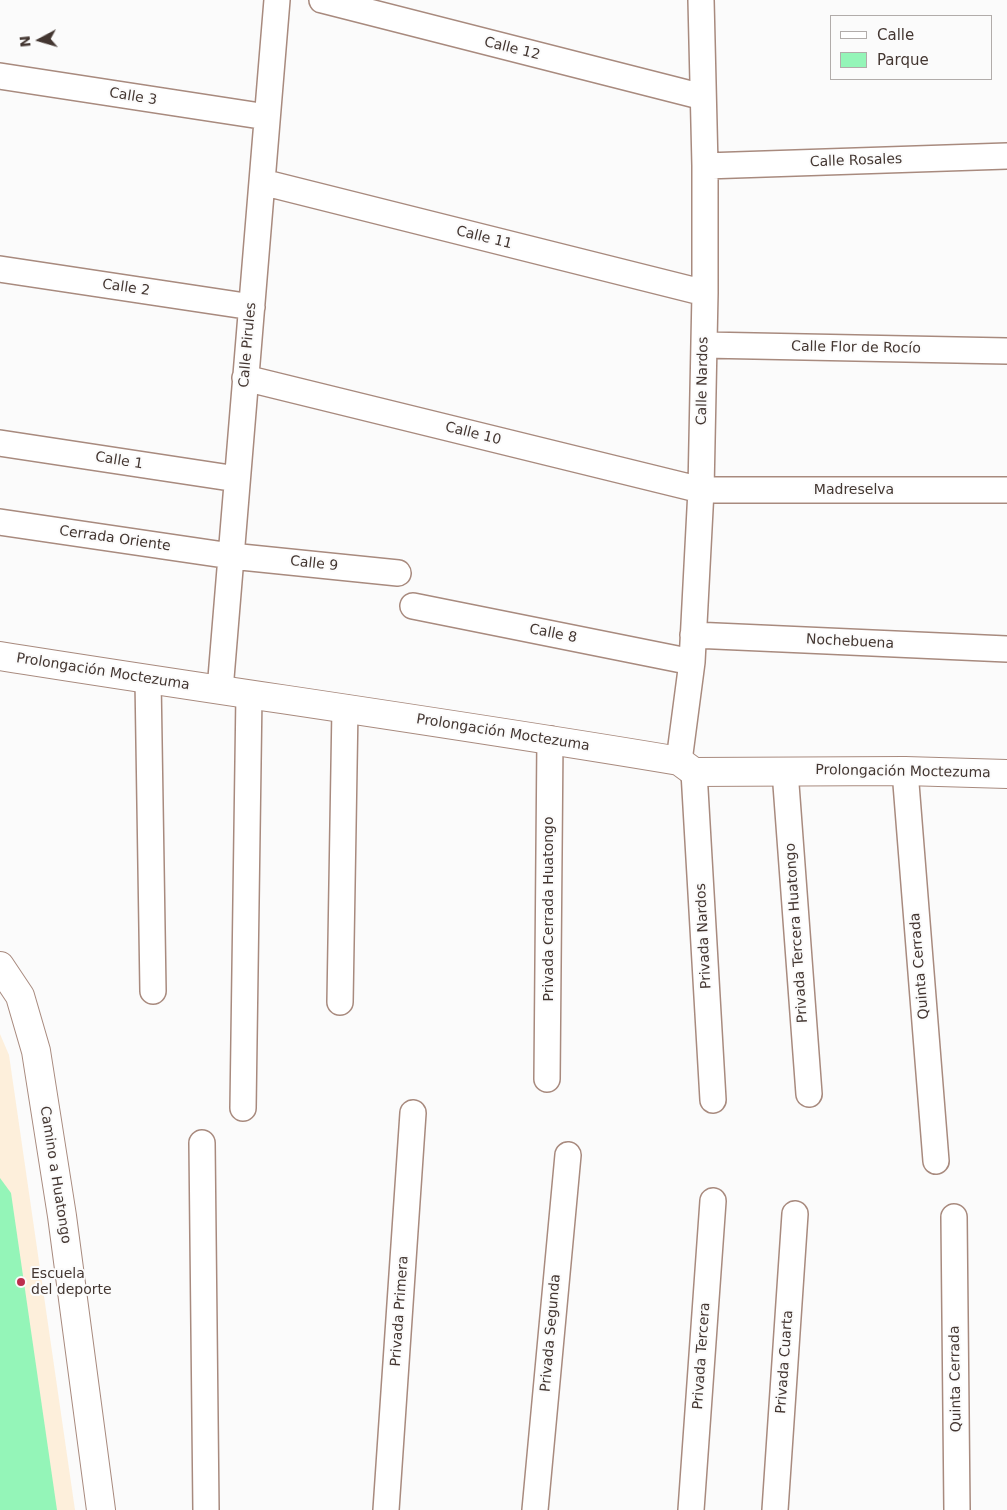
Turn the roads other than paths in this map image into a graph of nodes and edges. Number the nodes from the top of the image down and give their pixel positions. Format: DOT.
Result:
graph roads {
  1 [pos="277,0"];
  2 [pos="322,0"];
  3 [pos="701,0"];
  4 [pos="0,76"];
  5 [pos="703,97"];
  6 [pos="267,118"];
  7 [pos="1007,156"];
  8 [pos="705,166"];
  9 [pos="262,182"];
  10 [pos="0,270"];
  11 [pos="705,293"];
  12 [pos="252,307"];
  13 [pos="704,345"];
  14 [pos="1007,351"];
  15 [pos="246,378"];
  16 [pos="0,443"];
  17 [pos="237,479"];
  18 [pos="701,490"];
  19 [pos="1007,490"];
  20 [pos="0,522"];
  21 [pos="231,556"];
  22 [pos="398,573"];
  23 [pos="413,606"];
  24 [pos="693,636"];
  25 [pos="1007,649"];
  26 [pos="0,656"];
  27 [pos="692,662"];
  28 [pos="148,679"];
  29 [pos="220,690"];
  30 [pos="249,694"];
  31 [pos="345,708"];
  32 [pos="550,739"];
  33 [pos="686,766"];
  34 [pos="785,771"];
  35 [pos="904,771"];
  36 [pos="1007,774"];
  37 [pos="0,966"];
  38 [pos="153,991"];
  39 [pos="340,1002"];
  40 [pos="547,1079"];
  41 [pos="809,1094"];
  42 [pos="713,1100"];
  43 [pos="243,1108"];
  44 [pos="413,1113"];
  45 [pos="202,1143"];
  46 [pos="568,1156"];
  47 [pos="936,1161"];
  48 [pos="713,1201"];
  49 [pos="795,1214"];
  50 [pos="954,1217"];
  51 [pos="101,1510"];
  52 [pos="206,1510"];
  53 [pos="386,1510"];
  54 [pos="535,1510"];
  55 [pos="691,1510"];
  56 [pos="775,1510"];
  57 [pos="957,1510"];
  1 -- 6 [label="street, Calle Pirules"];
  2 -- 5 [label="street, Calle 12"];
  3 -- 5 [label="street, Calle Nardos"];
  4 -- 6 [label="street, Calle 3"];
  5 -- 8 [label="street, Calle Nardos"];
  6 -- 9 [label="street, Calle Pirules"];
  7 -- 8 [label="street, Calle Rosales"];
  8 -- 11 [label="street, Calle Nardos"];
  9 -- 11 [label="street, Calle 11"];
  9 -- 12 [label="street, Calle Pirules"];
  10 -- 12 [label="street, Calle 2"];
  11 -- 13 [label="street, Calle Nardos"];
  12 -- 15 [label="street, Calle Pirules"];
  13 -- 14 [label="street, Calle Flor de Rocío"];
  13 -- 18 [label="street, Calle Nardos"];
  15 -- 17 [label="street, Calle Pirules"];
  15 -- 18 [label="street, Calle 10"];
  16 -- 17 [label="street, Calle 1"];
  17 -- 21 [label="street, Calle Pirules"];
  18 -- 19 [label="street, Madreselva"];
  18 -- 24 [label="street, Calle Nardos"];
  20 -- 21 [label="street, Cerrada Oriente"];
  21 -- 22 [label="street, Calle 9"];
  21 -- 29 [label="street, Calle Pirules"];
  23 -- 27 [label="street, Calle 8"];
  24 -- 25 [label="street, Nochebuena"];
  24 -- 27 [label="street, Calle Nardos"];
  26 -- 28 [label="main road, Prolongación Moctezuma"];
  27 -- 33 [label="street, Calle Nardos"];
  28 -- 29 [label="main road, Prolongación Moctezuma"];
  28 -- 38 [label="street"];
  29 -- 30 [label="main road, Prolongación Moctezuma"];
  30 -- 31 [label="main road, Prolongación Moctezuma"];
  30 -- 43 [label="street"];
  31 -- 32 [label="main road, Prolongación Moctezuma"];
  31 -- 39 [label="street"];
  32 -- 33 [label="main road, Prolongación Moctezuma"];
  32 -- 40 [label="street, Privada Cerrada Huatongo"];
  33 -- 34 [label="main road, Prolongación Moctezuma"];
  33 -- 42 [label="street, Privada Nardos"];
  34 -- 35 [label="main road, Prolongación Moctezuma"];
  34 -- 41 [label="street, Privada Tercera Huatongo"];
  35 -- 36 [label="main road, Prolongación Moctezuma"];
  35 -- 47 [label="street, Quinta Cerrada"];
  37 -- 51 [label="main road, Camino a Huatongo"];
  44 -- 53 [label="street, Privada Primera"];
  45 -- 52 [label="street"];
  46 -- 54 [label="street, Privada Segunda"];
  48 -- 55 [label="street, Privada Tercera"];
  49 -- 56 [label="street, Privada Cuarta"];
  50 -- 57 [label="street, Quinta Cerrada"];
}
